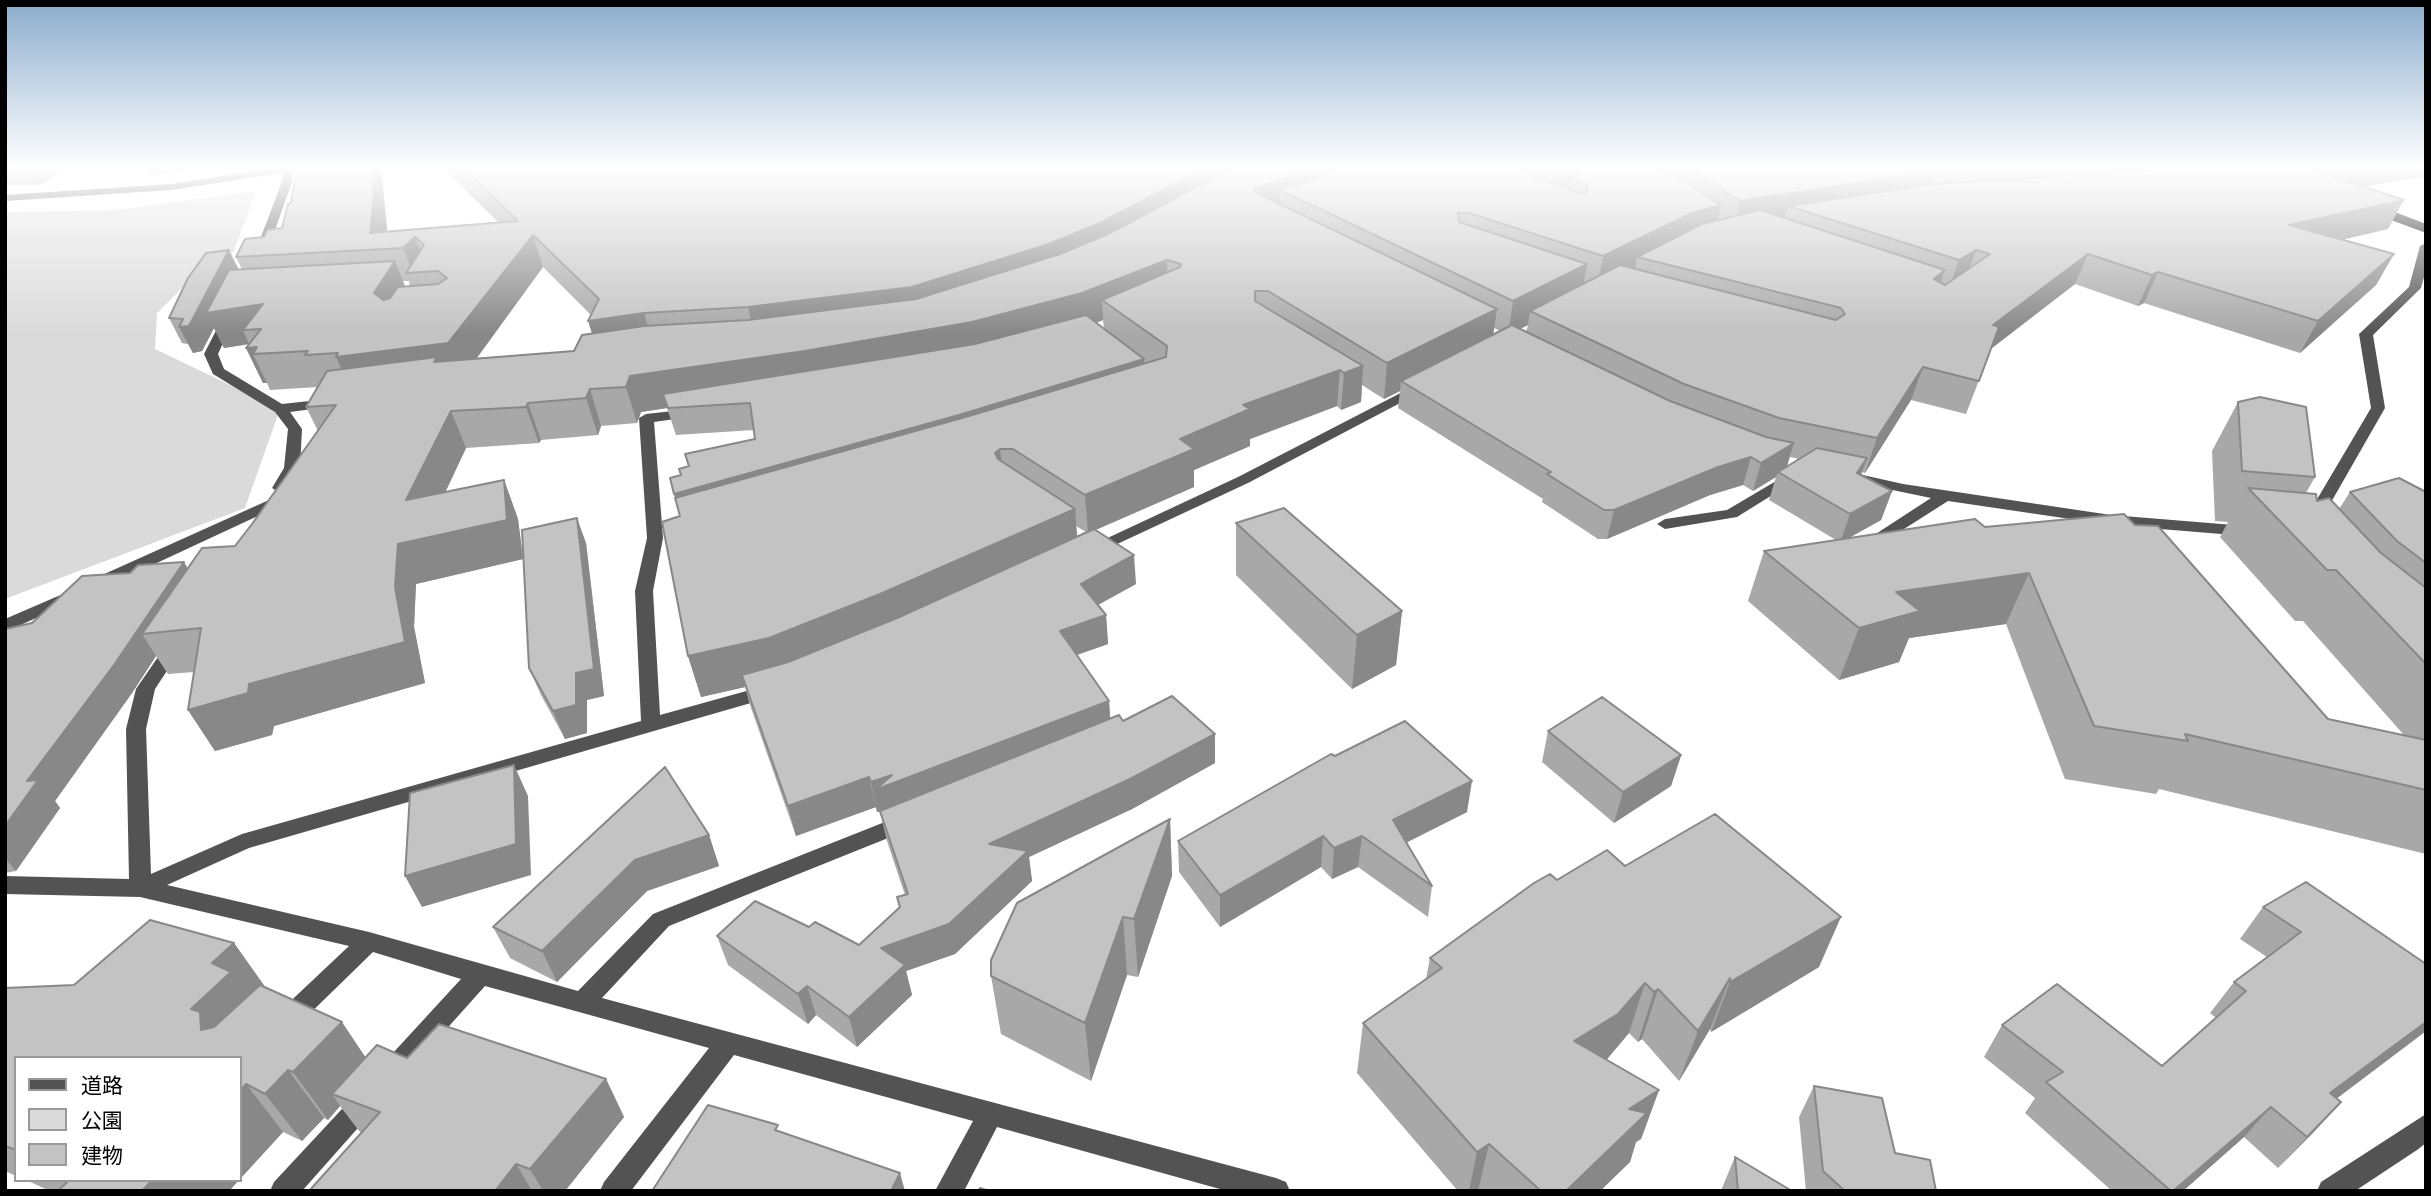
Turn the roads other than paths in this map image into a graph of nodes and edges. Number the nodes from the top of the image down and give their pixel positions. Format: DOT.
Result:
graph roads {
  1 [pos="274,222"];
  2 [pos="2407,222"];
  3 [pos="2426,229"];
  4 [pos="2426,246"];
  5 [pos="256,263"];
  6 [pos="236,305"];
  7 [pos="1440,378"];
  8 [pos="347,400"];
  9 [pos="280,409"];
  10 [pos="705,411"];
  11 [pos="1785,464"];
  12 [pos="1842,476"];
  13 [pos="1946,495"];
  14 [pos="269,505"];
  15 [pos="1665,524"];
  16 [pos="254,528"];
  17 [pos="2261,533"];
  18 [pos="2302,536"];
  19 [pos="1857,554"];
  20 [pos="1069,560"];
  21 [pos="5,626"];
  22 [pos="184,631"];
  23 [pos="788,685"];
  24 [pos="651,725"];
  25 [pos="930,812"];
  26 [pos="5,885"];
  27 [pos="140,888"];
  28 [pos="369,941"];
  29 [pos="480,975"];
  30 [pos="584,1001"];
  31 [pos="270,1036"];
  32 [pos="729,1042"];
  33 [pos="990,1115"];
  34 [pos="2420,1138"];
  35 [pos="284,1191"];
  36 [pos="614,1191"];
  37 [pos="949,1191"];
  38 [pos="1276,1191"];
  39 [pos="2331,1191"];
  1 -- 5 [label="street"];
  2 -- 3 [label="highway"];
  4 -- 18 [label="street"];
  6 -- 9 [label="street"];
  7 -- 20 [label="street"];
  8 -- 9 [label="street"];
  9 -- 14 [label="street"];
  10 -- 24 [label="street"];
  11 -- 15 [label="street"];
  12 -- 13 [label="street"];
  13 -- 17 [label="street"];
  13 -- 19 [label="street"];
  14 -- 16 [label="street"];
  14 -- 21 [label="street"];
  22 -- 27 [label="street"];
  23 -- 24 [label="street"];
  24 -- 27 [label="street"];
  25 -- 30 [label="street"];
  26 -- 27 [label="street"];
  27 -- 28 [label="street"];
  28 -- 29 [label="street"];
  28 -- 31 [label="street"];
  29 -- 30 [label="street"];
  29 -- 35 [label="street"];
  30 -- 32 [label="street"];
  32 -- 33 [label="street"];
  32 -- 36 [label="street"];
  33 -- 37 [label="street"];
  33 -- 38 [label="street"];
  34 -- 39 [label="street"];
}
